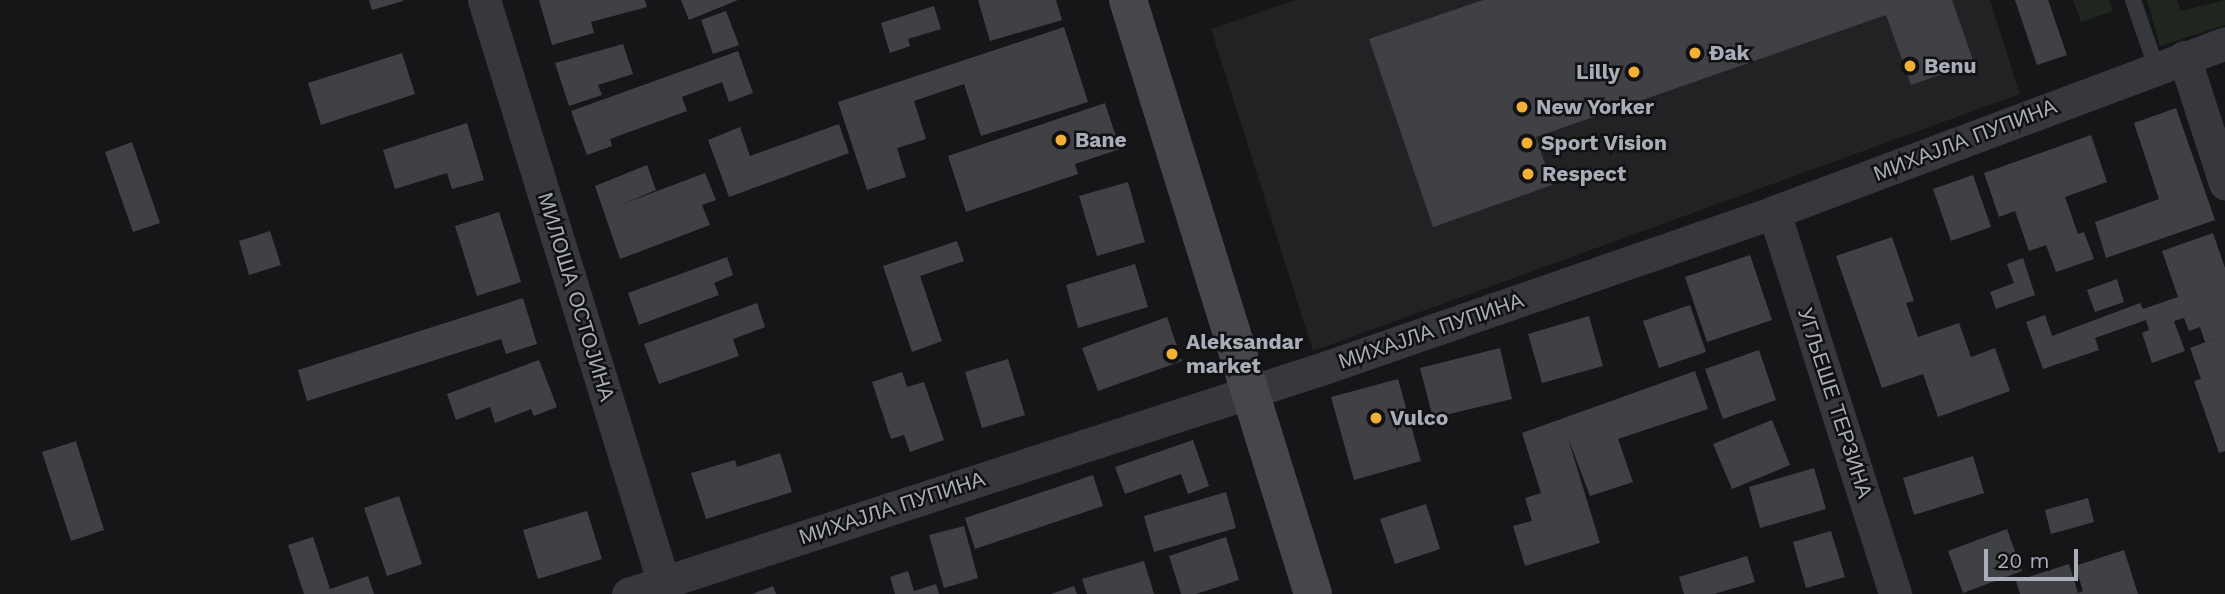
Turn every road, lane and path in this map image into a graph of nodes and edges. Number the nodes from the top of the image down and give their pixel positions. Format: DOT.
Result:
graph roads {
  1 [pos="484,0"];
  2 [pos="1128,0"];
  3 [pos="2133,0"];
  4 [pos="2225,43"];
  5 [pos="2170,62"];
  6 [pos="2225,183"];
  7 [pos="1774,212"];
  8 [pos="1252,392"];
  9 [pos="666,588"];
  10 [pos="628,594"];
  11 [pos="1313,594"];
  12 [pos="1895,594"];
  1 -- 9 [label="street, МИЛОША ОСТОЈИНА"];
  2 -- 8 [label="main road"];
  3 -- 5 [label="lane"];
  4 -- 5 [label="street, МИХАЈЛА ПУПИНА"];
  5 -- 6 [label="street"];
  5 -- 7 [label="street, МИХАЈЛА ПУПИНА"];
  7 -- 8 [label="street, МИХАЈЛА ПУПИНА"];
  7 -- 12 [label="street, УГЉЕШЕ ТЕРЗИНА"];
  8 -- 9 [label="street, МИХАЈЛА ПУПИНА"];
  8 -- 11 [label="main road"];
  9 -- 10 [label="street, МИХАЈЛА ПУПИНА"];
}
